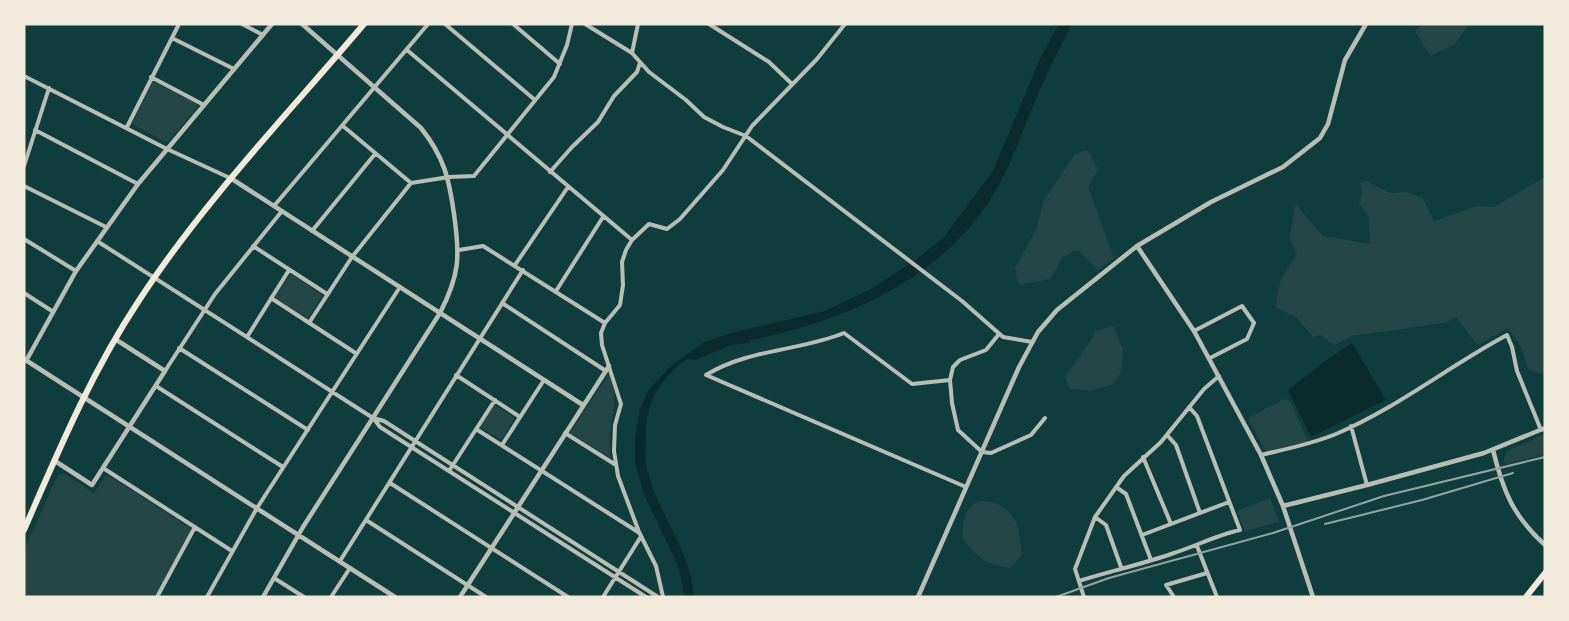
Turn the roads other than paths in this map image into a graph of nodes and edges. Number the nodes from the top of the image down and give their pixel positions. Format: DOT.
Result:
graph roads {
  1 [pos="179,24"];
  2 [pos="242,24"];
  3 [pos="272,24"];
  4 [pos="302,24"];
  5 [pos="364,24"];
  6 [pos="428,24"];
  7 [pos="445,24"];
  8 [pos="513,24"];
  9 [pos="572,24"];
  10 [pos="585,24"];
  11 [pos="638,24"];
  12 [pos="709,24"];
  13 [pos="845,24"];
  14 [pos="1366,24"];
  15 [pos="263,35"];
  16 [pos="172,38"];
  17 [pos="407,50"];
  18 [pos="632,53"];
  19 [pos="338,55"];
  20 [pos="640,63"];
  21 [pos="560,64"];
  22 [pos="234,69"];
  23 [pos="24,76"];
  24 [pos="151,77"];
  25 [pos="792,84"];
  26 [pos="375,87"];
  27 [pos="49,88"];
  28 [pos="535,100"];
  29 [pos="204,105"];
  30 [pos="343,126"];
  31 [pos="127,127"];
  32 [pos="35,130"];
  33 [pos="508,135"];
  34 [pos="746,135"];
  35 [pos="26,146"];
  36 [pos="167,149"];
  37 [pos="375,154"];
  38 [pos="24,166"];
  39 [pos="550,172"];
  40 [pos="448,177"];
  41 [pos="232,179"];
  42 [pos="411,183"];
  43 [pos="138,184"];
  44 [pos="24,186"];
  45 [pos="568,187"];
  46 [pos="274,206"];
  47 [pos="282,211"];
  48 [pos="603,217"];
  49 [pos="106,227"];
  50 [pos="312,231"];
  51 [pos="24,239"];
  52 [pos="632,240"];
  53 [pos="96,241"];
  54 [pos="253,246"];
  55 [pos="1137,246"];
  56 [pos="459,250"];
  57 [pos="352,256"];
  58 [pos="515,265"];
  59 [pos="289,270"];
  60 [pos="523,270"];
  61 [pos="76,272"];
  62 [pos="154,278"];
  63 [pos="400,287"];
  64 [pos="556,291"];
  65 [pos="24,293"];
  66 [pos="327,294"];
  67 [pos="271,298"];
  68 [pos="502,303"];
  69 [pos="204,310"];
  70 [pos="52,311"];
  71 [pos="440,313"];
  72 [pos="309,323"];
  73 [pos="605,323"];
  74 [pos="1194,331"];
  75 [pos="999,334"];
  76 [pos="247,337"];
  77 [pos="480,338"];
  78 [pos="115,339"];
  79 [pos="1032,342"];
  80 [pos="179,348"];
  81 [pos="357,354"];
  82 [pos="1210,358"];
  83 [pos="25,361"];
  84 [pos="607,368"];
  85 [pos="165,371"];
  86 [pos="456,375"];
  87 [pos="1220,376"];
  88 [pos="544,380"];
  89 [pos="950,380"];
  90 [pos="156,386"];
  91 [pos="332,392"];
  92 [pos="84,398"];
  93 [pos="495,400"];
  94 [pos="583,405"];
  95 [pos="1190,407"];
  96 [pos="520,417"];
  97 [pos="373,418"];
  98 [pos="1045,418"];
  99 [pos="1351,426"];
  100 [pos="129,427"];
  101 [pos="477,429"];
  102 [pos="1543,429"];
  103 [pos="308,430"];
  104 [pos="565,433"];
  105 [pos="1167,435"];
  106 [pos="416,442"];
  107 [pos="502,445"];
  108 [pos="412,447"];
  109 [pos="1493,450"];
  110 [pos="982,452"];
  111 [pos="1261,455"];
  112 [pos="1143,457"];
  113 [pos="55,461"];
  114 [pos="453,465"];
  115 [pos="616,465"];
  116 [pos="283,467"];
  117 [pos="103,468"];
  118 [pos="541,470"];
  119 [pos="449,471"];
  120 [pos="390,483"];
  121 [pos="1367,486"];
  122 [pos="966,487"];
  123 [pos="1116,487"];
  124 [pos="1229,502"];
  125 [pos="1283,506"];
  126 [pos="517,507"];
  127 [pos="257,508"];
  128 [pos="514,512"];
  129 [pos="1200,513"];
  130 [pos="1095,517"];
  131 [pos="366,520"];
  132 [pos="1171,524"];
  133 [pos="195,528"];
  134 [pos="24,530"];
  135 [pos="298,535"];
  136 [pos="640,535"];
  137 [pos="1142,535"];
  138 [pos="565,538"];
  139 [pos="562,543"];
  140 [pos="1545,545"];
  141 [pos="1197,546"];
  142 [pos="491,547"];
  143 [pos="232,551"];
  144 [pos="1151,560"];
  145 [pos="340,561"];
  146 [pos="1121,567"];
  147 [pos="350,568"];
  148 [pos="619,572"];
  149 [pos="1207,573"];
  150 [pos="1545,573"];
  151 [pos="615,577"];
  152 [pos="274,578"];
  153 [pos="1079,581"];
  154 [pos="467,585"];
  155 [pos="157,597"];
  156 [pos="207,597"];
  157 [pos="263,597"];
  158 [pos="303,597"];
  159 [pos="331,597"];
  160 [pos="395,597"];
  161 [pos="460,597"];
  162 [pos="486,597"];
  163 [pos="568,597"];
  164 [pos="603,597"];
  165 [pos="646,597"];
  166 [pos="658,597"];
  167 [pos="663,597"];
  168 [pos="918,597"];
  169 [pos="1084,597"];
  170 [pos="1174,597"];
  171 [pos="1217,597"];
  172 [pos="1313,597"];
  173 [pos="1526,597"];
  1 -- 16 [label="street"];
  2 -- 15 [label="street"];
  3 -- 15 [label="street"];
  4 -- 19 [label="street"];
  5 -- 19 [label="main road"];
  6 -- 17 [label="street"];
  7 -- 28 [label="street"];
  8 -- 21 [label="street"];
  9 -- 21 [label="street"];
  10 -- 18 [label="street"];
  11 -- 18 [label="street"];
  12 -- 25 [label="street"];
  13 -- 25 [label="street"];
  14 -- 55 [label="street"];
  15 -- 22 [label="street"];
  16 -- 22 [label="street"];
  16 -- 24 [label="street"];
  17 -- 26 [label="street"];
  17 -- 33 [label="street"];
  18 -- 20 [label="street"];
  19 -- 26 [label="street"];
  19 -- 41 [label="main road"];
  20 -- 34 [label="street"];
  20 -- 39 [label="street"];
  21 -- 28 [label="street"];
  22 -- 29 [label="street"];
  23 -- 27 [label="street"];
  24 -- 29 [label="street"];
  24 -- 31 [label="street"];
  25 -- 34 [label="street"];
  26 -- 30 [label="street"];
  26 -- 40 [label="street"];
  27 -- 31 [label="street"];
  27 -- 32 [label="street"];
  28 -- 33 [label="street"];
  29 -- 36 [label="street"];
  30 -- 37 [label="street"];
  30 -- 46 [label="street"];
  31 -- 36 [label="street"];
  32 -- 35 [label="street"];
  32 -- 43 [label="street"];
  33 -- 39 [label="street"];
  33 -- 40 [label="street"];
  34 -- 52 [label="street"];
  34 -- 75 [label="street"];
  35 -- 38 [label="street"];
  36 -- 41 [label="street"];
  36 -- 43 [label="street"];
  37 -- 42 [label="street"];
  37 -- 50 [label="street"];
  39 -- 45 [label="street"];
  40 -- 42 [label="street"];
  40 -- 56 [label="street"];
  41 -- 46 [label="street"];
  41 -- 62 [label="main road"];
  42 -- 57 [label="street"];
  43 -- 49 [label="street"];
  44 -- 49 [label="street"];
  45 -- 48 [label="street"];
  45 -- 58 [label="street"];
  46 -- 47 [label="street"];
  47 -- 50 [label="street"];
  47 -- 54 [label="street"];
  48 -- 52 [label="street"];
  48 -- 64 [label="street"];
  49 -- 53 [label="street"];
  50 -- 57 [label="street"];
  51 -- 61 [label="street"];
  52 -- 73 [label="street"];
  53 -- 61 [label="street"];
  53 -- 62 [label="street"];
  54 -- 59 [label="street"];
  54 -- 69 [label="street"];
  55 -- 74 [label="street"];
  55 -- 79 [label="street"];
  56 -- 58 [label="street"];
  56 -- 71 [label="street"];
  57 -- 63 [label="street"];
  57 -- 66 [label="street"];
  58 -- 60 [label="street"];
  59 -- 66 [label="street"];
  59 -- 67 [label="street"];
  60 -- 64 [label="street"];
  60 -- 68 [label="street"];
  61 -- 70 [label="street"];
  62 -- 69 [label="street"];
  62 -- 78 [label="main road"];
  63 -- 71 [label="street"];
  63 -- 81 [label="street"];
  64 -- 73 [label="street"];
  65 -- 70 [label="street"];
  66 -- 72 [label="street"];
  67 -- 72 [label="street"];
  67 -- 76 [label="street"];
  68 -- 77 [label="street"];
  68 -- 84 [label="street"];
  69 -- 76 [label="street"];
  69 -- 80 [label="street"];
  70 -- 83 [label="street"];
  71 -- 77 [label="street"];
  71 -- 97 [label="street"];
  72 -- 81 [label="street"];
  73 -- 84 [label="street"];
  74 -- 82 [label="street"];
  74 -- 82 [label="street"];
  75 -- 79 [label="street"];
  75 -- 89 [label="street"];
  76 -- 91 [label="street"];
  77 -- 86 [label="street"];
  77 -- 88 [label="street"];
  78 -- 85 [label="street"];
  78 -- 92 [label="main road"];
  79 -- 110 [label="street"];
  80 -- 85 [label="street"];
  80 -- 103 [label="street"];
  81 -- 91 [label="street"];
  82 -- 87 [label="street"];
  83 -- 92 [label="street"];
  84 -- 94 [label="street"];
  84 -- 115 [label="street"];
  85 -- 90 [label="street"];
  86 -- 93 [label="street"];
  86 -- 106 [label="street"];
  87 -- 95 [label="street"];
  87 -- 111 [label="street"];
  88 -- 94 [label="street"];
  88 -- 96 [label="street"];
  89 -- 110 [label="street"];
  89 -- 122 [label="street"];
  90 -- 100 [label="street"];
  90 -- 116 [label="street"];
  91 -- 97 [label="street"];
  91 -- 103 [label="street"];
  92 -- 100 [label="street"];
  92 -- 113 [label="main road"];
  93 -- 96 [label="street"];
  93 -- 101 [label="street"];
  94 -- 104 [label="street"];
  95 -- 105 [label="street"];
  95 -- 124 [label="street"];
  96 -- 107 [label="street"];
  97 -- 106 [label="street"];
  97 -- 108 [label="street"];
  97 -- 135 [label="street"];
  98 -- 110 [label="street"];
  99 -- 102 [label="street"];
  99 -- 111 [label="street"];
  99 -- 121 [label="street"];
  100 -- 117 [label="street"];
  100 -- 127 [label="street"];
  101 -- 107 [label="street"];
  101 -- 114 [label="street"];
  102 -- 109 [label="street"];
  103 -- 116 [label="street"];
  104 -- 115 [label="street"];
  104 -- 118 [label="street"];
  105 -- 112 [label="street"];
  105 -- 129 [label="street"];
  106 -- 108 [label="street"];
  106 -- 114 [label="street"];
  107 -- 118 [label="street"];
  108 -- 119 [label="street"];
  108 -- 120 [label="street"];
  109 -- 121 [label="street"];
  109 -- 140 [label="street"];
  110 -- 122 [label="street"];
  111 -- 125 [label="street"];
  112 -- 123 [label="street"];
  112 -- 132 [label="street"];
  113 -- 117 [label="street"];
  113 -- 134 [label="main road"];
  114 -- 119 [label="street"];
  114 -- 126 [label="street"];
  115 -- 136 [label="street"];
  116 -- 127 [label="street"];
  117 -- 133 [label="street"];
  118 -- 126 [label="street"];
  118 -- 136 [label="street"];
  119 -- 128 [label="street"];
  120 -- 131 [label="street"];
  120 -- 142 [label="street"];
  121 -- 125 [label="street"];
  122 -- 168 [label="street"];
  123 -- 130 [label="street"];
  123 -- 137 [label="street"];
  124 -- 129 [label="street"];
  124 -- 141 [label="street"];
  125 -- 172 [label="street"];
  126 -- 128 [label="street"];
  126 -- 138 [label="street"];
  127 -- 135 [label="street"];
  127 -- 143 [label="street"];
  128 -- 139 [label="street"];
  128 -- 142 [label="street"];
  129 -- 132 [label="street"];
  130 -- 146 [label="street"];
  130 -- 153 [label="street"];
  131 -- 145 [label="street"];
  131 -- 154 [label="street"];
  132 -- 137 [label="street"];
  133 -- 143 [label="street"];
  133 -- 155 [label="street"];
  135 -- 145 [label="street"];
  135 -- 152 [label="street"];
  136 -- 148 [label="street"];
  136 -- 167 [label="street"];
  137 -- 144 [label="street"];
  138 -- 139 [label="street"];
  138 -- 148 [label="street"];
  139 -- 151 [label="street"];
  141 -- 144 [label="street"];
  141 -- 149 [label="street"];
  142 -- 154 [label="street"];
  142 -- 163 [label="street"];
  143 -- 156 [label="street"];
  144 -- 146 [label="street"];
  145 -- 147 [label="street"];
  146 -- 153 [label="street"];
  147 -- 159 [label="street"];
  147 -- 160 [label="street"];
  148 -- 151 [label="street"];
  148 -- 166 [label="street"];
  149 -- 170 [label="street"];
  149 -- 171 [label="street"];
  150 -- 173 [label="main road"];
  151 -- 164 [label="street"];
  151 -- 165 [label="street"];
  152 -- 157 [label="street"];
  152 -- 158 [label="street"];
  153 -- 169 [label="street"];
  154 -- 161 [label="street"];
  154 -- 162 [label="street"];
}
